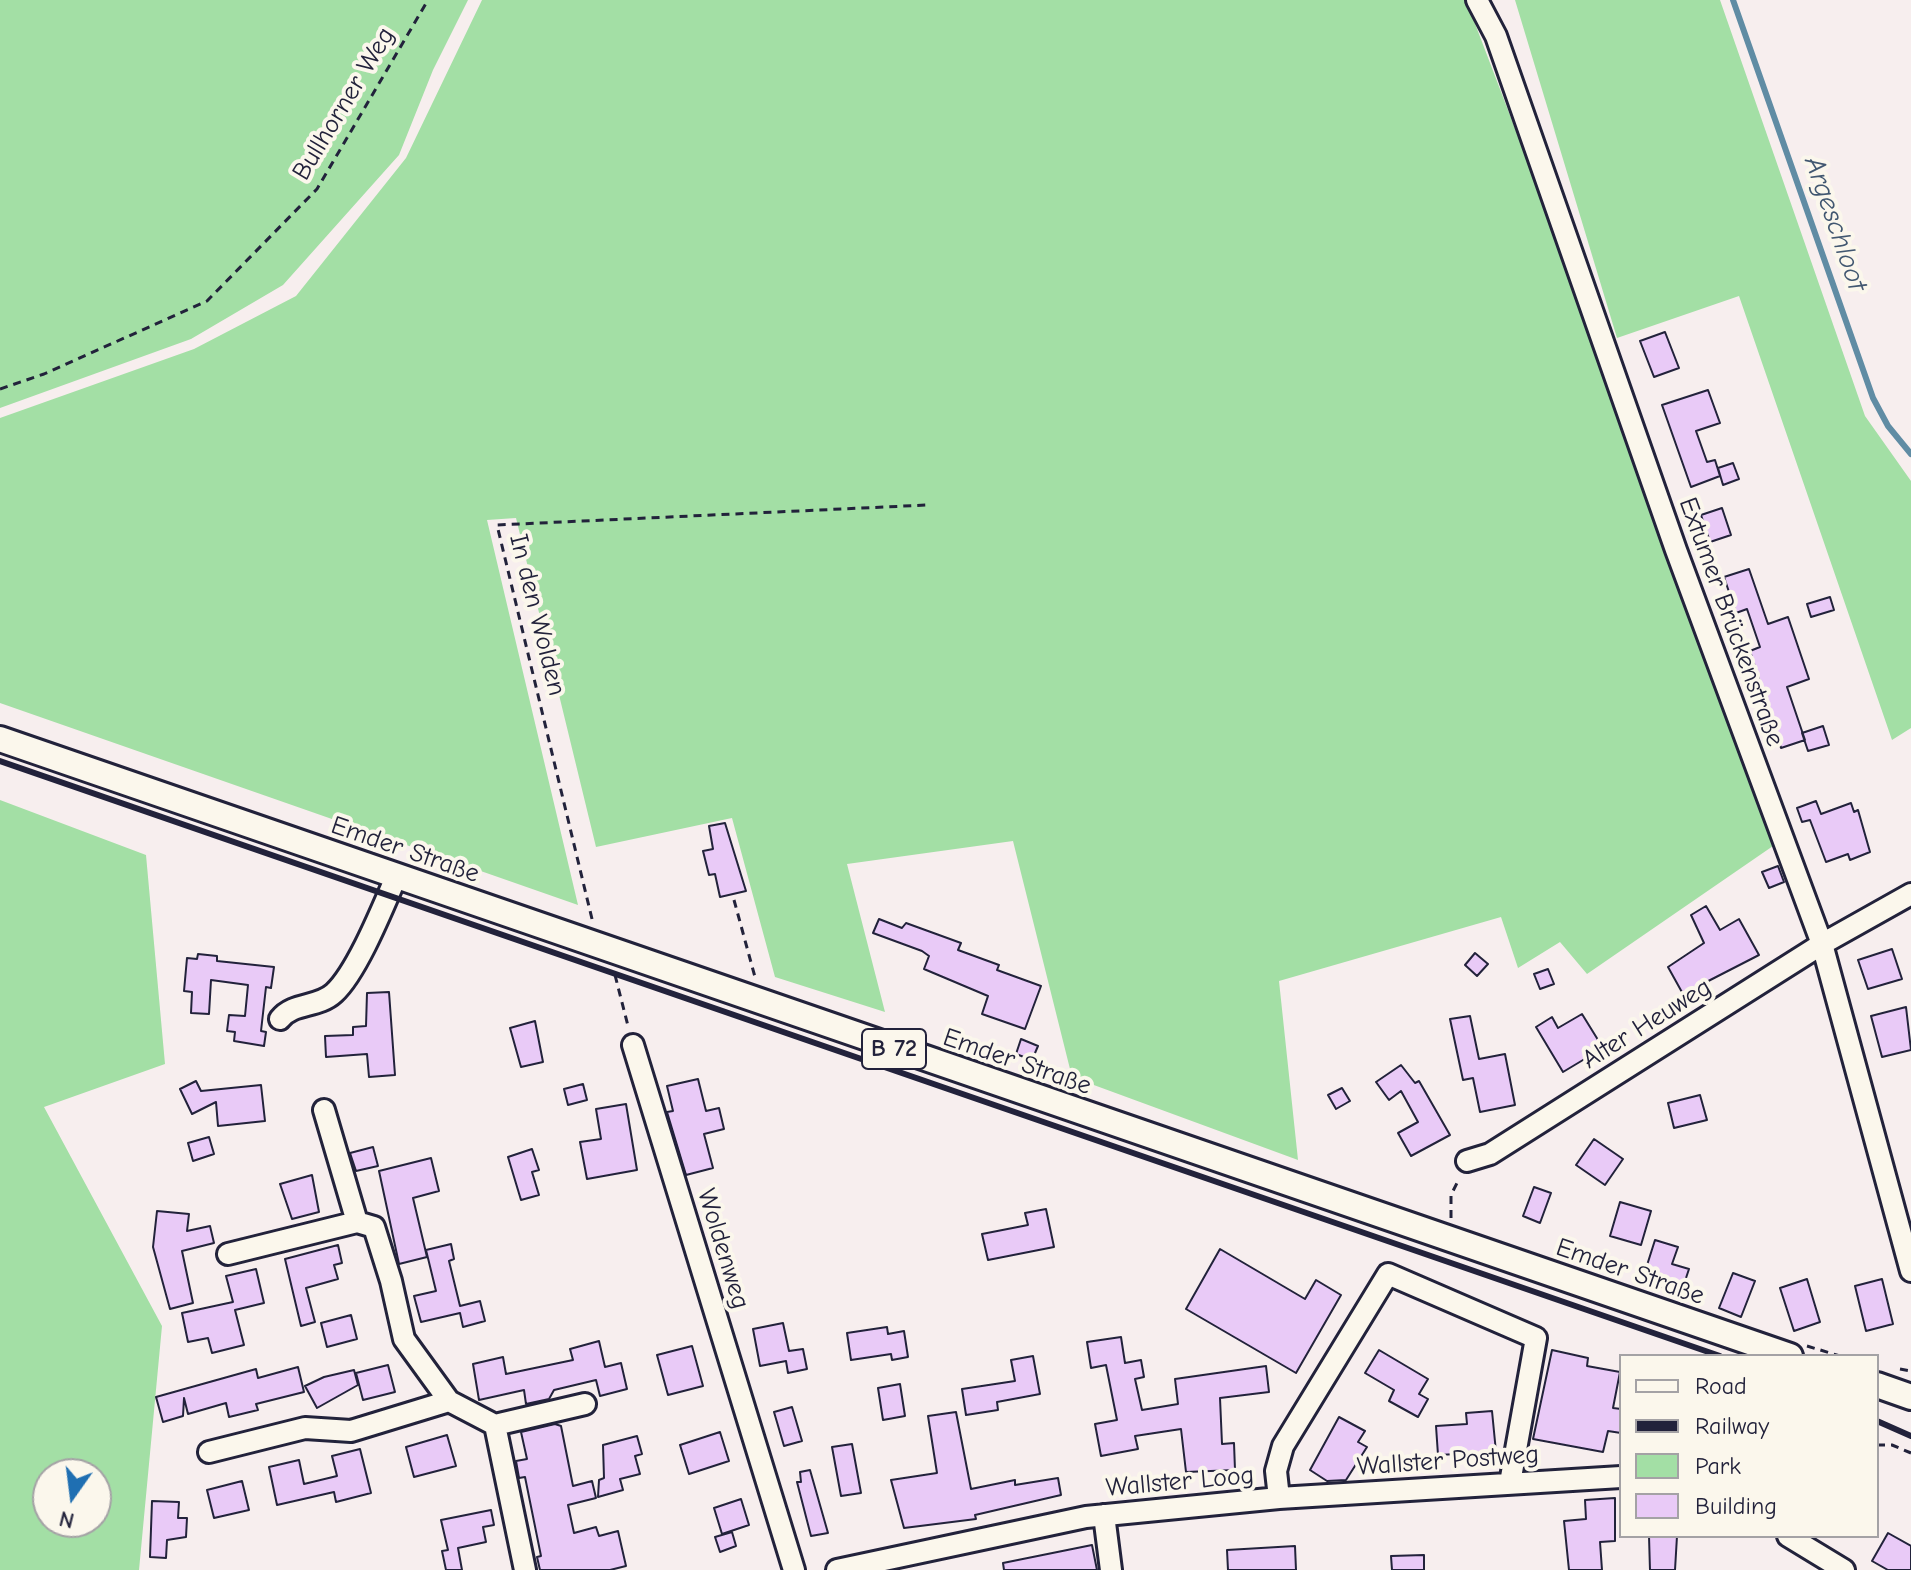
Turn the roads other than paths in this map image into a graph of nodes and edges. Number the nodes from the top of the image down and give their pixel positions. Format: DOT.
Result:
graph roads {
  1 [pos="1477,0"];
  2 [pos="0,739"];
  3 [pos="396,877"];
  4 [pos="1911,894"];
  5 [pos="1822,944"];
  6 [pos="280,1019"];
  7 [pos="633,1045"];
  8 [pos="324,1110"];
  9 [pos="1467,1161"];
  10 [pos="357,1222"];
  11 [pos="228,1254"];
  12 [pos="1911,1271"];
  13 [pos="1784,1354"];
  14 [pos="1879,1386"];
  15 [pos="1911,1397"];
  16 [pos="449,1401"];
  17 [pos="585,1404"];
  18 [pos="495,1425"];
  19 [pos="209,1452"];
  20 [pos="1619,1477"];
  21 [pos="1510,1483"];
  22 [pos="1279,1498"];
  23 [pos="1104,1515"];
  24 [pos="1791,1538"];
  25 [pos="525,1570"];
  26 [pos="794,1570"];
  27 [pos="837,1570"];
  28 [pos="1111,1570"];
  29 [pos="1844,1570"];
  1 -- 5 [label="street, Extumer Brückenstraße"];
  2 -- 3 [label="main road, Emder Straße / B 72"];
  3 -- 6 [label="street"];
  3 -- 13 [label="main road, Emder Straße / B 72"];
  4 -- 5 [label="street, Alter Heuweg"];
  5 -- 9 [label="street, Alter Heuweg"];
  5 -- 12 [label="street, Extumer Brückenstraße"];
  7 -- 26 [label="street, Woldenweg"];
  8 -- 10 [label="street"];
  10 -- 11 [label="street"];
  10 -- 16 [label="street"];
  14 -- 15 [label="main road"];
  16 -- 18 [label="street"];
  16 -- 19 [label="street"];
  17 -- 18 [label="street"];
  18 -- 25 [label="street"];
  20 -- 21 [label="street, Wallster Postweg"];
  21 -- 22 [label="street, Wallster Postweg"];
  21 -- 22 [label="street, Wallster Loog"];
  22 -- 23 [label="street, Wallster Loog"];
  23 -- 27 [label="street, Wallster Loog"];
  23 -- 28 [label="street"];
  24 -- 29 [label="street"];
}
